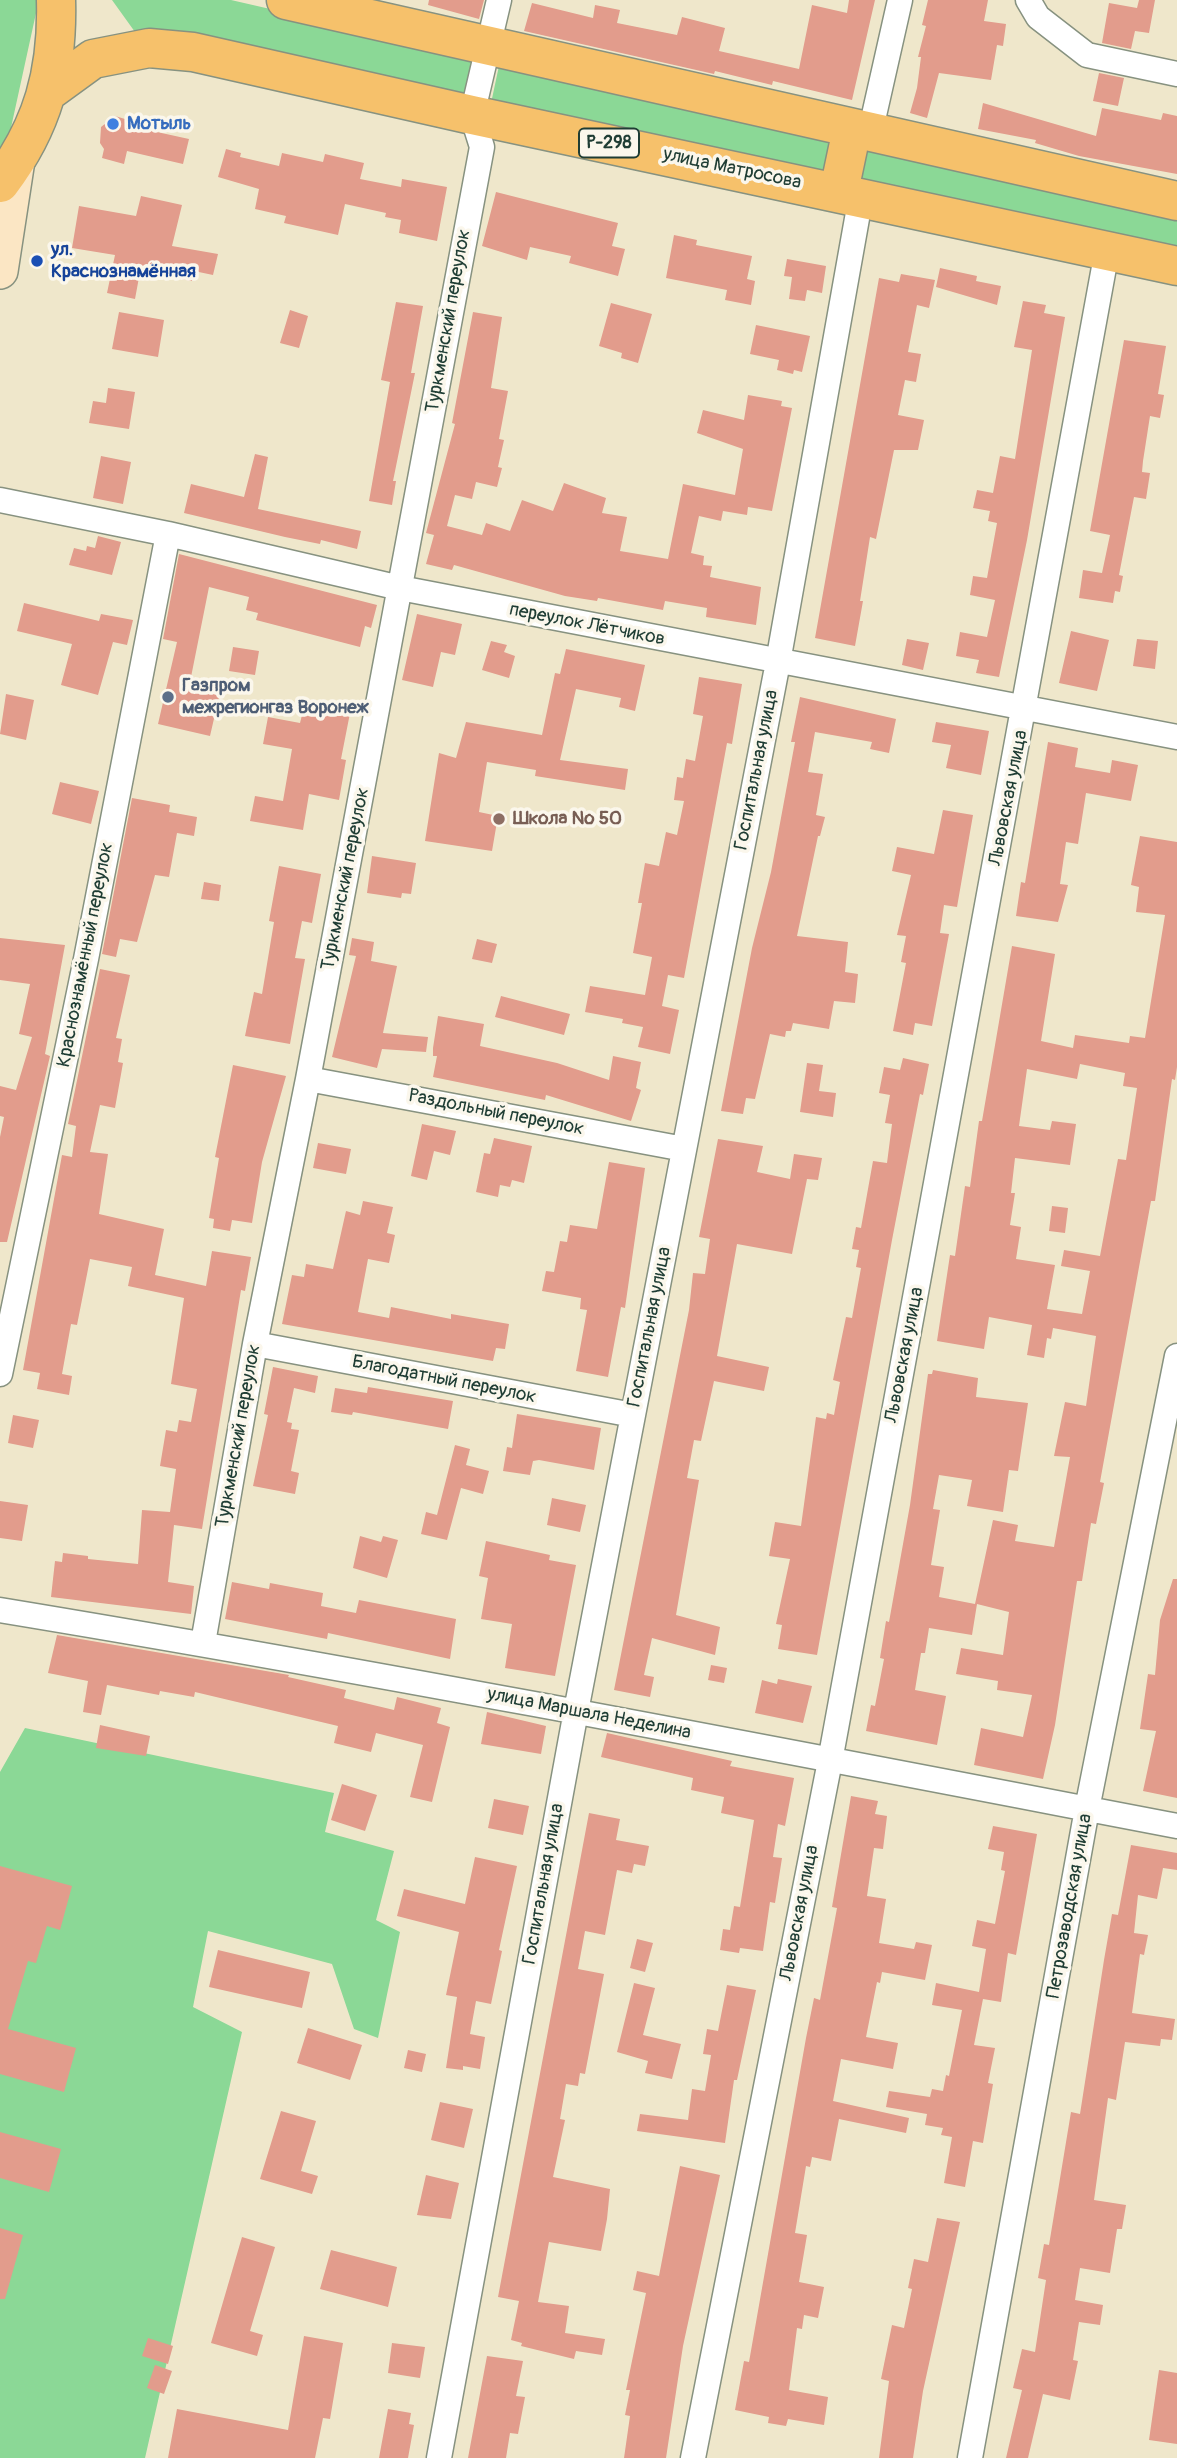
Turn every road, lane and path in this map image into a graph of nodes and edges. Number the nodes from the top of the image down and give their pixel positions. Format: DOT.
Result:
graph roads {
  1 [pos="286,0"];
  2 [pos="499,0"];
  3 [pos="900,0"];
  4 [pos="1028,0"];
  5 [pos="62,11"];
  6 [pos="488,46"];
  7 [pos="1177,74"];
  8 [pos="49,91"];
  9 [pos="472,115"];
  10 [pos="861,131"];
  11 [pos="9,172"];
  12 [pos="850,194"];
  13 [pos="1177,201"];
  14 [pos="1107,251"];
  15 [pos="1177,266"];
  16 [pos="0,271"];
  17 [pos="0,500"];
  18 [pos="167,534"];
  19 [pos="400,589"];
  20 [pos="778,662"];
  21 [pos="1025,708"];
  22 [pos="1177,737"];
  23 [pos="308,1079"];
  24 [pos="684,1149"];
  25 [pos="255,1344"];
  26 [pos="1177,1356"];
  27 [pos="0,1374"];
  28 [pos="634,1415"];
  29 [pos="0,1610"];
  30 [pos="203,1643"];
  31 [pos="576,1711"];
  32 [pos="830,1761"];
  33 [pos="1087,1809"];
  34 [pos="1177,1826"];
  35 [pos="439,2458"];
  36 [pos="693,2458"];
  37 [pos="970,2458"];
  1 -- 6 [label="highway"];
  2 -- 6 [label="street"];
  3 -- 10 [label="street"];
  4 -- 7 [label="street"];
  5 -- 8 [label="highway, улица Матросова / Р-298"];
  6 -- 9 [label="street"];
  6 -- 10 [label="highway"];
  8 -- 9 [label="highway, улица Матросова / Р-298"];
  8 -- 11 [label="highway, улица Матросова / Р-298"];
  9 -- 12 [label="highway, улица Матросова / Р-298"];
  9 -- 19 [label="street, Туркменский переулок"];
  10 -- 12 [label="highway"];
  10 -- 13 [label="highway"];
  11 -- 16 [label="street"];
  12 -- 14 [label="highway, улица Матросова / Р-298"];
  12 -- 20 [label="street, Госпитальная улица"];
  14 -- 15 [label="highway, улица Матросова / Р-298"];
  14 -- 21 [label="street, Львовская улица"];
  17 -- 18 [label="street, переулок Лётчиков"];
  18 -- 19 [label="street, переулок Лётчиков"];
  18 -- 27 [label="street, Краснознамённый переулок"];
  19 -- 20 [label="street, переулок Лётчиков"];
  19 -- 23 [label="street, Туркменский переулок"];
  20 -- 21 [label="street, переулок Лётчиков"];
  20 -- 24 [label="street, Госпитальная улица"];
  21 -- 22 [label="street, переулок Лётчиков"];
  21 -- 32 [label="street, Львовская улица"];
  23 -- 24 [label="street, Раздольный переулок"];
  23 -- 25 [label="street, Туркменский переулок"];
  24 -- 28 [label="street, Госпитальная улица"];
  25 -- 28 [label="street, Благодатный переулок"];
  25 -- 30 [label="street, Туркменский переулок"];
  26 -- 33 [label="street, Петрозаводская улица"];
  28 -- 31 [label="street, Госпитальная улица"];
  29 -- 30 [label="street, улица Маршала Неделина"];
  30 -- 31 [label="street, улица Маршала Неделина"];
  31 -- 32 [label="street, улица Маршала Неделина"];
  31 -- 35 [label="street, Госпитальная улица"];
  32 -- 33 [label="street, улица Маршала Неделина"];
  32 -- 36 [label="street, Львовская улица"];
  33 -- 34 [label="street, улица Маршала Неделина"];
  33 -- 37 [label="street, Петрозаводская улица"];
}
